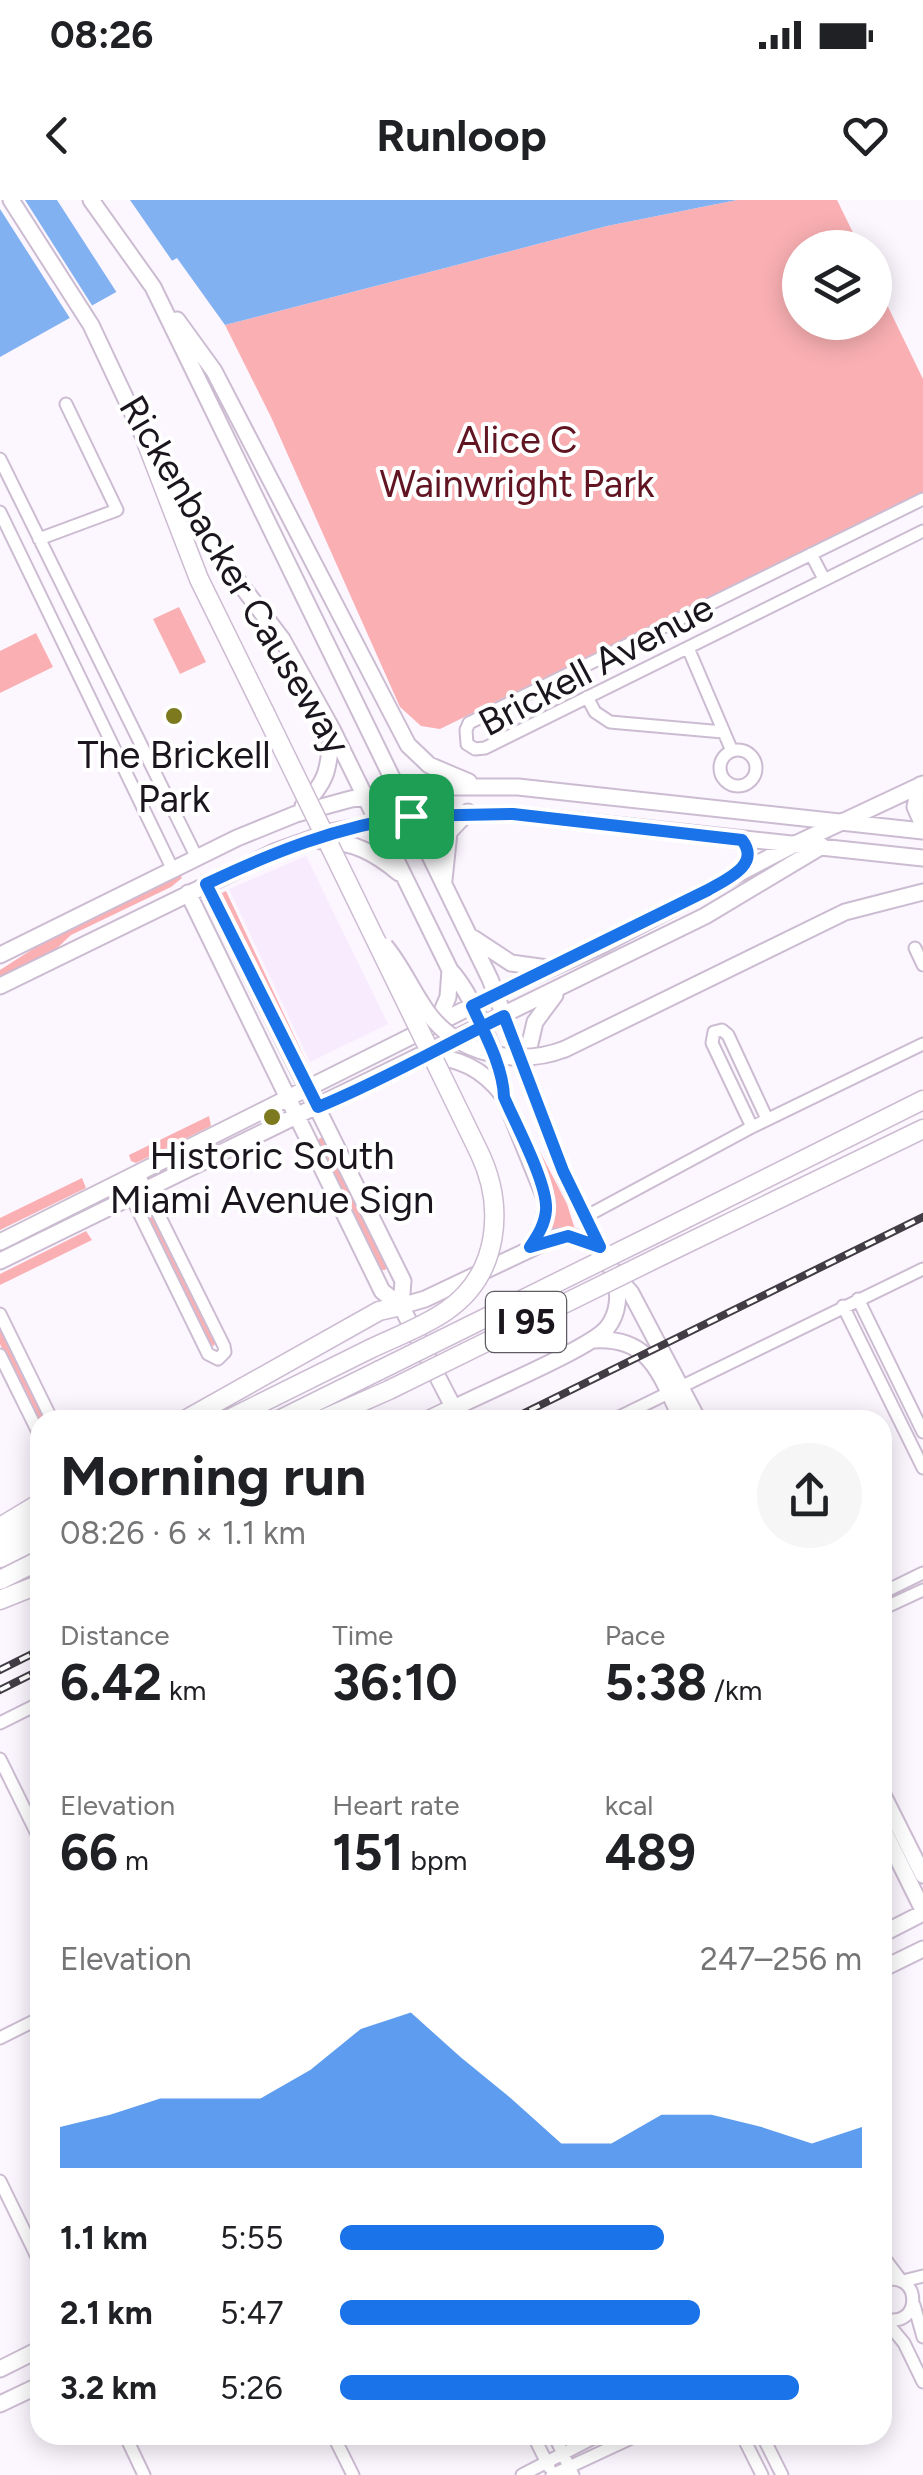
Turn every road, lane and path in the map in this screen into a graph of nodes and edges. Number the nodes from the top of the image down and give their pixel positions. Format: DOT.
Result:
graph roads {
  1 [pos="11,200"];
  2 [pos="91,200"];
  3 [pos="154,287"];
  4 [pos="66,404"];
  5 [pos="148,444"];
  6 [pos="0,459"];
  7 [pos="923,499"];
  8 [pos="0,512"];
  9 [pos="923,531"];
  10 [pos="38,539"];
  11 [pos="811,554"];
  12 [pos="47,556"];
  13 [pos="27,565"];
  14 [pos="824,579"];
  15 [pos="688,648"];
  16 [pos="102,671"];
  17 [pos="82,680"];
  18 [pos="586,697"];
  19 [pos="332,729"];
  20 [pos="723,732"];
  21 [pos="732,751"];
  22 [pos="922,784"];
  23 [pos="161,785"];
  24 [pos="478,786"];
  25 [pos="400,790"];
  26 [pos="139,796"];
  27 [pos="365,796"];
  28 [pos="468,812"];
  29 [pos="296,814"];
  30 [pos="411,816"];
  31 [pos="378,820"];
  32 [pos="846,822"];
  33 [pos="923,828"];
  34 [pos="742,840"];
  35 [pos="303,842"];
  36 [pos="793,845"];
  37 [pos="820,848"];
  38 [pos="197,858"];
  39 [pos="923,858"];
  40 [pos="174,870"];
  41 [pos="739,872"];
  42 [pos="406,879"];
  43 [pos="206,884"];
  44 [pos="444,884"];
  45 [pos="923,892"];
  46 [pos="188,893"];
  47 [pos="167,902"];
  48 [pos="376,935"];
  49 [pos="469,936"];
  50 [pos="914,948"];
  51 [pos="0,955"];
  52 [pos="923,965"];
  53 [pos="552,968"];
  54 [pos="450,970"];
  55 [pos="256,984"];
  56 [pos="0,986"];
  57 [pos="561,988"];
  58 [pos="236,993"];
  59 [pos="496,995"];
  60 [pos="472,1006"];
  61 [pos="504,1016"];
  62 [pos="436,1024"];
  63 [pos="482,1027"];
  64 [pos="923,1044"];
  65 [pos="423,1056"];
  66 [pos="524,1073"];
  67 [pos="308,1087"];
  68 [pos="288,1097"];
  69 [pos="504,1097"];
  70 [pos="923,1100"];
  71 [pos="318,1107"];
  72 [pos="297,1116"];
  73 [pos="767,1120"];
  74 [pos="752,1127"];
  75 [pos="923,1129"];
  76 [pos="131,1177"];
  77 [pos="139,1193"];
  78 [pos="585,1217"];
  79 [pos="0,1242"];
  80 [pos="530,1247"];
  81 [pos="600,1247"];
  82 [pos="0,1261"];
  83 [pos="923,1269"];
  84 [pos="613,1272"];
  85 [pos="858,1299"];
  86 [pos="402,1306"];
  87 [pos="843,1306"];
  88 [pos="0,1314"];
  89 [pos="593,1340"];
  90 [pos="0,1355"];
  91 [pos="674,1390"];
  92 [pos="47,1410"];
  93 [pos="202,1410"];
  94 [pos="247,1410"];
  95 [pos="299,1410"];
  96 [pos="344,1410"];
  97 [pos="455,1410"];
  98 [pos="464,1410"];
  99 [pos="633,1410"];
  100 [pos="679,1410"];
  101 [pos="690,1410"];
  102 [pos="30,1416"];
  103 [pos="923,1432"];
  104 [pos="923,1468"];
  105 [pos="30,1509"];
  106 [pos="30,1524"];
  107 [pos="0,1527"];
  108 [pos="0,1540"];
  109 [pos="30,1543"];
  110 [pos="0,1558"];
  111 [pos="30,1565"];
  112 [pos="923,1573"];
  113 [pos="0,1580"];
  114 [pos="30,1588"];
  115 [pos="892,1588"];
  116 [pos="923,1590"];
  117 [pos="0,1600"];
  118 [pos="892,1604"];
  119 [pos="30,1708"];
  120 [pos="0,1723"];
  121 [pos="0,1759"];
  122 [pos="892,1813"];
  123 [pos="30,1820"];
  124 [pos="892,1847"];
  125 [pos="923,1875"];
  126 [pos="923,1911"];
  127 [pos="892,1928"];
  128 [pos="923,1949"];
  129 [pos="892,1964"];
  130 [pos="30,2023"];
  131 [pos="0,2038"];
  132 [pos="0,2181"];
  133 [pos="30,2242"];
  134 [pos="892,2269"];
  135 [pos="923,2276"];
  136 [pos="892,2280"];
  137 [pos="901,2280"];
  138 [pos="917,2302"];
  139 [pos="892,2320"];
  140 [pos="892,2329"];
  141 [pos="923,2336"];
  142 [pos="30,2354"];
  143 [pos="0,2369"];
  144 [pos="923,2382"];
  145 [pos="30,2390"];
  146 [pos="0,2404"];
  147 [pos="129,2445"];
  148 [pos="338,2445"];
  149 [pos="538,2445"];
  150 [pos="558,2445"];
  151 [pos="578,2445"];
  152 [pos="619,2445"];
  153 [pos="747,2445"];
  154 [pos="767,2445"];
  155 [pos="562,2453"];
  156 [pos="547,2462"];
  157 [pos="571,2471"];
  158 [pos="144,2475"];
  159 [pos="353,2475"];
  160 [pos="522,2475"];
  161 [pos="553,2475"];
  162 [pos="762,2475"];
  163 [pos="782,2475"];
  1 -- 5 [label="main road, Rickenbacker Causeway"];
  2 -- 3 [label="main road, Rickenbacker Causeway"];
  3 -- 24 [label="main road"];
  3 -- 25 [label="main road, Rickenbacker Causeway"];
  4 -- 10 [label="street"];
  5 -- 19 [label="main road, Rickenbacker Causeway"];
  5 -- 48 [label="highway, bridge"];
  6 -- 10 [label="street"];
  7 -- 11 [label="street, Brickell Avenue"];
  8 -- 13 [label="street"];
  9 -- 14 [label="street, Brickell Avenue"];
  10 -- 12 [label="street"];
  11 -- 14 [label="street"];
  11 -- 18 [label="street, Brickell Avenue"];
  12 -- 13 [label="street"];
  12 -- 16 [label="street"];
  13 -- 17 [label="street"];
  14 -- 15 [label="street, Brickell Avenue"];
  15 -- 18 [label="street, Brickell Avenue"];
  15 -- 20 [label="street"];
  16 -- 17 [label="street"];
  16 -- 23 [label="street"];
  17 -- 26 [label="street"];
  18 -- 20 [label="street"];
  19 -- 27 [label="main road, Rickenbacker Causeway"];
  19 -- 29 [label="main road"];
  20 -- 21 [label="street"];
  22 -- 32 [label="main road"];
  22 -- 33 [label="main road"];
  23 -- 26 [label="street"];
  23 -- 38 [label="street"];
  24 -- 25 [label="main road, Brickell Avenue"];
  24 -- 32 [label="main road, Brickell Avenue"];
  25 -- 27 [label="main road, Brickell Avenue"];
  25 -- 30 [label="main road, Rickenbacker Causeway"];
  26 -- 40 [label="street"];
  27 -- 29 [label="main road, Brickell Avenue"];
  27 -- 31 [label="main road, Rickenbacker Causeway"];
  28 -- 30 [label="main road"];
  28 -- 34 [label="main road"];
  28 -- 44 [label="main road"];
  29 -- 38 [label="main road, Brickell Avenue"];
  30 -- 31 [label="main road"];
  30 -- 44 [label="main road, Rickenbacker Causeway"];
  31 -- 35 [label="main road"];
  31 -- 42 [label="main road, Rickenbacker Causeway"];
  32 -- 33 [label="main road, Brickell Avenue"];
  32 -- 36 [label="main road"];
  32 -- 37 [label="main road"];
  34 -- 36 [label="main road"];
  34 -- 41 [label="main road"];
  35 -- 42 [label="main road"];
  35 -- 43 [label="main road"];
  36 -- 37 [label="main road"];
  36 -- 41 [label="main road"];
  37 -- 39 [label="main road"];
  37 -- 57 [label="main road"];
  38 -- 40 [label="main road, Brickell Avenue"];
  38 -- 47 [label="main road"];
  40 -- 51 [label="main road, Brickell Avenue"];
  41 -- 53 [label="main road"];
  42 -- 54 [label="main road, Rickenbacker Causeway"];
  43 -- 46 [label="main road"];
  43 -- 55 [label="main road"];
  44 -- 49 [label="main road, Rickenbacker Causeway"];
  45 -- 48 [label="main road, bridge"];
  46 -- 47 [label="main road"];
  46 -- 58 [label="main road"];
  47 -- 56 [label="main road"];
  48 -- 94 [label="highway, bridge"];
  49 -- 53 [label="main road"];
  49 -- 59 [label="main road, Rickenbacker Causeway"];
  50 -- 52 [label="street"];
  53 -- 59 [label="main road"];
  54 -- 60 [label="main road, Rickenbacker Causeway"];
  54 -- 62 [label="main road"];
  55 -- 58 [label="main road"];
  55 -- 67 [label="main road"];
  57 -- 61 [label="main road"];
  57 -- 66 [label="main road"];
  58 -- 68 [label="main road"];
  59 -- 60 [label="main road"];
  59 -- 61 [label="main road, Rickenbacker Causeway"];
  60 -- 62 [label="main road"];
  60 -- 63 [label="main road, Rickenbacker Causeway"];
  61 -- 63 [label="main road"];
  61 -- 66 [label="main road, Rickenbacker Causeway"];
  62 -- 67 [label="main road"];
  63 -- 65 [label="main road"];
  63 -- 69 [label="main road, Rickenbacker Causeway"];
  64 -- 73 [label="street"];
  65 -- 69 [label="main road"];
  65 -- 71 [label="main road"];
  66 -- 78 [label="main road, Rickenbacker Causeway"];
  67 -- 68 [label="main road"];
  67 -- 71 [label="main road"];
  68 -- 72 [label="main road"];
  68 -- 76 [label="main road"];
  69 -- 80 [label="main road, Rickenbacker Causeway"];
  70 -- 95 [label="highway, I 95, bridge"];
  71 -- 72 [label="main road"];
  71 -- 86 [label="main road"];
  72 -- 77 [label="main road"];
  72 -- 86 [label="main road"];
  73 -- 74 [label="street"];
  73 -- 74 [label="street"];
  74 -- 78 [label="street"];
  75 -- 96 [label="highway, I 95, bridge"];
  76 -- 77 [label="street"];
  76 -- 79 [label="main road"];
  77 -- 77 [label="street"];
  77 -- 82 [label="main road"];
  78 -- 81 [label="main road, Rickenbacker Causeway"];
  80 -- 81 [label="main road"];
  80 -- 86 [label="main road"];
  81 -- 84 [label="main road, Rickenbacker Causeway"];
  83 -- 85 [label="street"];
  84 -- 89 [label="main road"];
  84 -- 91 [label="main road, Rickenbacker Causeway"];
  85 -- 87 [label="street"];
  85 -- 103 [label="street"];
  86 -- 93 [label="highway"];
  86 -- 97 [label="main road"];
  87 -- 91 [label="street"];
  87 -- 104 [label="street"];
  88 -- 92 [label="street"];
  89 -- 91 [label="main road"];
  89 -- 98 [label="main road"];
  90 -- 102 [label="street"];
  91 -- 99 [label="street"];
  91 -- 100 [label="main road"];
  91 -- 101 [label="main road"];
  105 -- 107 [label="highway"];
  106 -- 108 [label="highway"];
  109 -- 110 [label="highway"];
  111 -- 113 [label="highway"];
  112 -- 115 [label="street"];
  114 -- 117 [label="highway"];
  116 -- 118 [label="street"];
  119 -- 120 [label="street"];
  121 -- 123 [label="street"];
  122 -- 125 [label="main road"];
  124 -- 126 [label="main road"];
  126 -- 127 [label="main road"];
  128 -- 129 [label="main road"];
  130 -- 131 [label="street"];
  132 -- 133 [label="street"];
  134 -- 137 [label="street"];
  135 -- 137 [label="street"];
  136 -- 137 [label="street"];
  137 -- 138 [label="street"];
  138 -- 139 [label="street"];
  138 -- 141 [label="street"];
  140 -- 144 [label="street"];
  142 -- 143 [label="main road"];
  145 -- 146 [label="main road"];
  147 -- 158 [label="street"];
  148 -- 159 [label="street"];
  149 -- 156 [label="street"];
  150 -- 155 [label="street"];
  151 -- 155 [label="street"];
  152 -- 157 [label="street"];
  153 -- 162 [label="street"];
  154 -- 163 [label="street"];
  155 -- 156 [label="street"];
  155 -- 157 [label="street"];
  156 -- 160 [label="street"];
  156 -- 161 [label="street"];
  157 -- 161 [label="street"];
}
